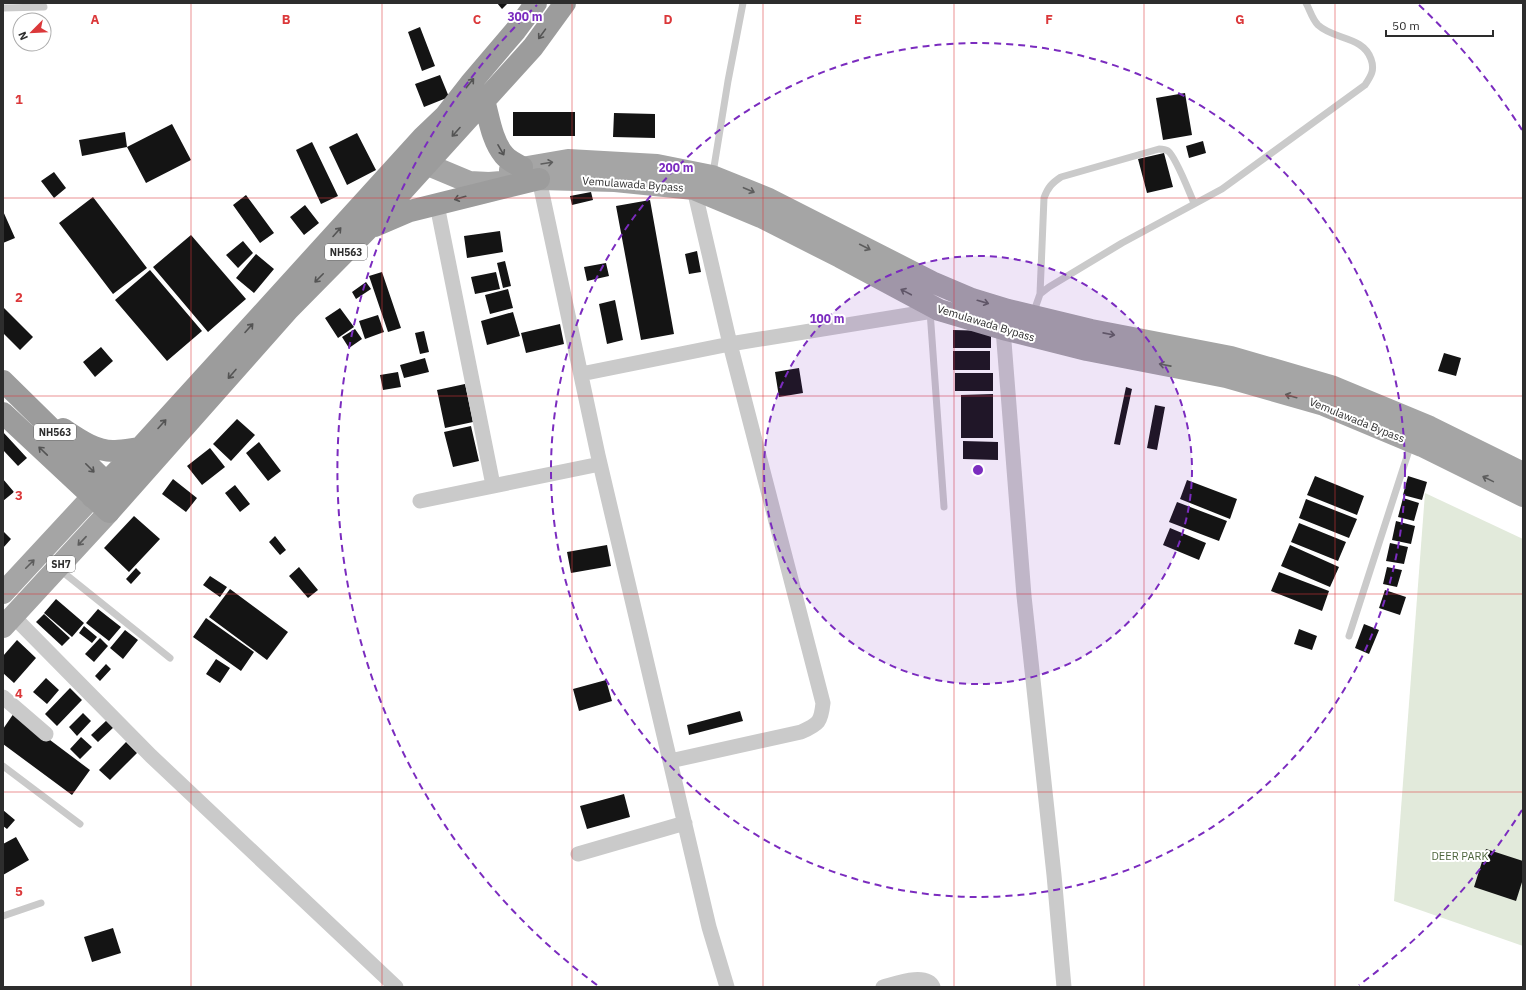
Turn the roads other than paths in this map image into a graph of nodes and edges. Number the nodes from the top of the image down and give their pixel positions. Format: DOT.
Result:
graph roads {
  1 [pos="536,3"];
  2 [pos="565,3"];
  3 [pos="744,3"];
  4 [pos="1306,3"];
  5 [pos="44,7"];
  6 [pos="3,8"];
  7 [pos="484,100"];
  8 [pos="424,151"];
  9 [pos="530,173"];
  10 [pos="712,176"];
  11 [pos="694,189"];
  12 [pos="1194,204"];
  13 [pos="437,205"];
  14 [pos="368,229"];
  15 [pos="1040,294"];
  16 [pos="934,311"];
  17 [pos="1032,316"];
  18 [pos="1003,329"];
  19 [pos="730,344"];
  20 [pos="581,374"];
  21 [pos="3,381"];
  22 [pos="30,408"];
  23 [pos="3,413"];
  24 [pos="1412,442"];
  25 [pos="140,448"];
  26 [pos="600,464"];
  27 [pos="1523,473"];
  28 [pos="493,486"];
  29 [pos="99,490"];
  30 [pos="1523,496"];
  31 [pos="420,501"];
  32 [pos="116,505"];
  33 [pos="944,507"];
  34 [pos="58,568"];
  35 [pos="3,593"];
  36 [pos="8,621"];
  37 [pos="1349,636"];
  38 [pos="170,658"];
  39 [pos="3,697"];
  40 [pos="46,734"];
  41 [pos="670,761"];
  42 [pos="3,766"];
  43 [pos="685,823"];
  44 [pos="80,824"];
  45 [pos="578,854"];
  46 [pos="41,903"];
  47 [pos="3,916"];
  48 [pos="396,987"];
  49 [pos="727,987"];
  50 [pos="883,987"];
  51 [pos="933,987"];
  52 [pos="1064,987"];
  8 -- 1 [label="highway, NH563, one-way"];
  2 -- 7 [label="highway, NH563, one-way"];
  3 -- 10 [label="lane"];
  4 -- 12 [label="lane"];
  5 -- 6 [label="lane"];
  7 -- 8 [label="highway, NH563, one-way"];
  7 -- 9 [label="highway, one-way"];
  8 -- 9 [label="main road, Vemulawada Bypass"];
  8 -- 14 [label="highway, NH563"];
  25 -- 8 [label="highway, NH563, one-way"];
  9 -- 10 [label="main road, Vemulawada Bypass, one-way"];
  9 -- 11 [label="main road, Vemulawada Bypass"];
  9 -- 13 [label="highway, one-way"];
  9 -- 20 [label="street"];
  10 -- 17 [label="main road, Vemulawada Bypass, one-way"];
  16 -- 11 [label="main road, Vemulawada Bypass, one-way"];
  11 -- 19 [label="street"];
  12 -- 15 [label="lane"];
  12 -- 15 [label="lane"];
  13 -- 14 [label="highway"];
  13 -- 28 [label="street"];
  14 -- 32 [label="highway, NH563, one-way"];
  15 -- 17 [label="lane"];
  16 -- 18 [label="main road, Vemulawada Bypass"];
  16 -- 19 [label="street"];
  16 -- 33 [label="lane"];
  17 -- 27 [label="main road, Vemulawada Bypass, one-way"];
  24 -- 18 [label="main road, Vemulawada Bypass, one-way"];
  18 -- 52 [label="street"];
  19 -- 20 [label="street"];
  19 -- 41 [label="street"];
  20 -- 26 [label="street"];
  21 -- 22 [label="highway, NH563"];
  22 -- 25 [label="highway"];
  22 -- 29 [label="highway, NH563, one-way"];
  29 -- 23 [label="highway, NH563, one-way"];
  30 -- 24 [label="main road, Vemulawada Bypass, one-way"];
  24 -- 37 [label="lane"];
  25 -- 29 [label="highway, NH563"];
  26 -- 28 [label="street"];
  26 -- 41 [label="street"];
  28 -- 31 [label="street"];
  29 -- 32 [label="highway, NH563"];
  35 -- 29 [label="main road, SH7, one-way"];
  32 -- 34 [label="main road, SH7, one-way"];
  34 -- 36 [label="main road, SH7"];
  34 -- 38 [label="lane"];
  36 -- 48 [label="street"];
  39 -- 40 [label="street"];
  41 -- 43 [label="street"];
  42 -- 44 [label="lane"];
  43 -- 45 [label="street"];
  43 -- 49 [label="street"];
  46 -- 47 [label="lane"];
  50 -- 51 [label="street"];
}
